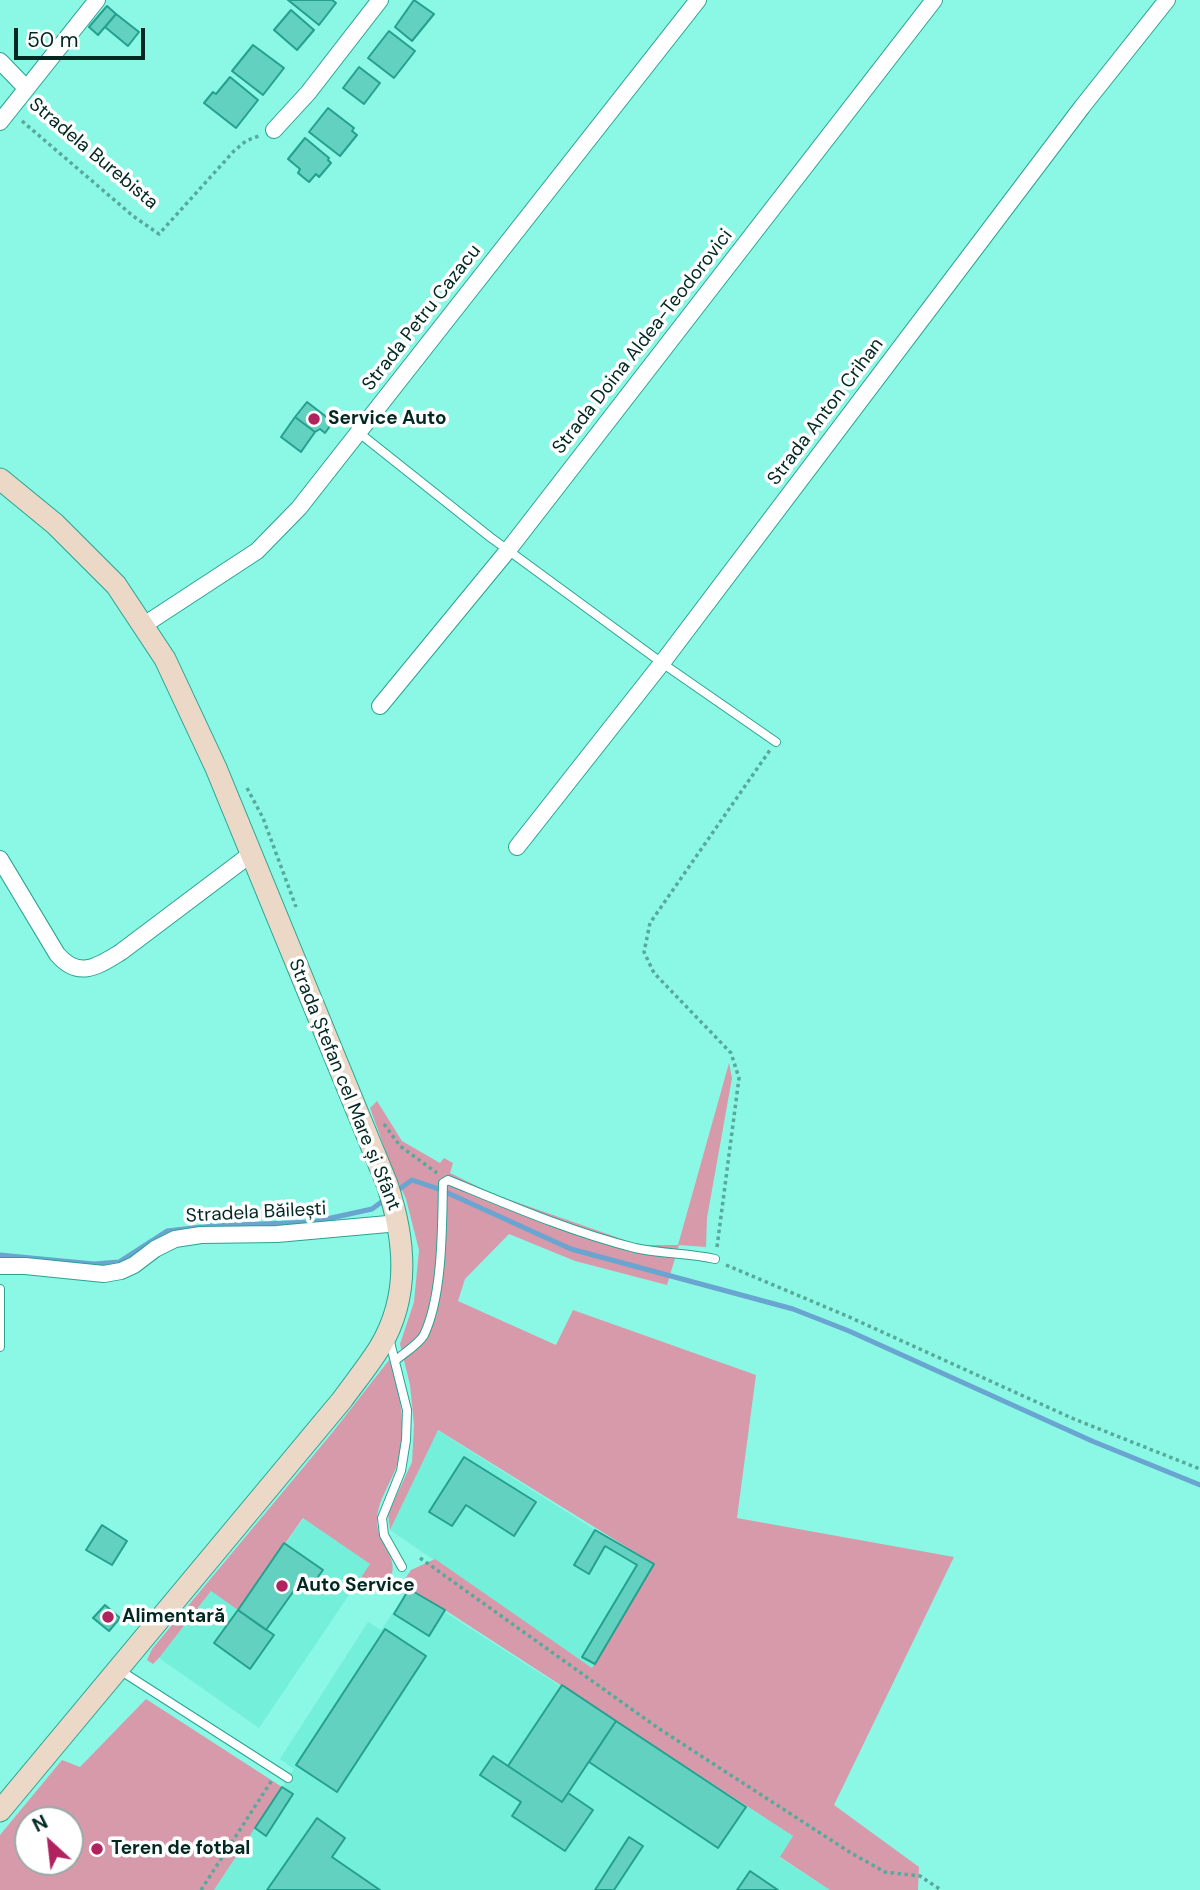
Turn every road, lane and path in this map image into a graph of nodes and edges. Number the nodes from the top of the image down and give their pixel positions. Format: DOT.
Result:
graph roads {
  1 [pos="97,0"];
  2 [pos="380,0"];
  3 [pos="698,0"];
  4 [pos="934,0"];
  5 [pos="1167,0"];
  6 [pos="0,61"];
  7 [pos="26,88"];
  8 [pos="5,116"];
  9 [pos="274,130"];
  10 [pos="358,432"];
  11 [pos="0,479"];
  12 [pos="509,549"];
  13 [pos="144,625"];
  14 [pos="662,663"];
  15 [pos="380,706"];
  16 [pos="776,742"];
  17 [pos="218,772"];
  18 [pos="517,847"];
  19 [pos="251,854"];
  20 [pos="0,859"];
  21 [pos="297,910"];
  22 [pos="378,1116"];
  23 [pos="446,1181"];
  24 [pos="397,1217"];
  25 [pos="715,1259"];
  26 [pos="0,1266"];
  27 [pos="0,1289"];
  28 [pos="387,1332"];
  29 [pos="0,1347"];
  30 [pos="396,1360"];
  31 [pos="1200,1469"];
  32 [pos="420,1558"];
  33 [pos="402,1566"];
  34 [pos="118,1669"];
  35 [pos="278,1772"];
  36 [pos="288,1778"];
  37 [pos="0,1811"];
  38 [pos="201,1890"];
  39 [pos="941,1890"];
  1 -- 7 [label="street"];
  2 -- 9 [label="street"];
  3 -- 10 [label="street, Strada Petru Cazacu"];
  4 -- 12 [label="street, Strada Doina Aldea-Teodorovici"];
  5 -- 14 [label="street, Strada Anton Crihan"];
  6 -- 7 [label="street"];
  7 -- 8 [label="street"];
  8 -- 9 [label="path, Stradela Burebista"];
  10 -- 12 [label="lane"];
  10 -- 13 [label="street, Strada Petru Cazacu"];
  11 -- 13 [label="main road, Strada Ștefan cel Mare și Sfânt"];
  12 -- 14 [label="lane"];
  12 -- 15 [label="street, Strada Doina Aldea-Teodorovici"];
  13 -- 17 [label="main road, Strada Ștefan cel Mare și Sfânt"];
  14 -- 16 [label="lane"];
  14 -- 18 [label="street, Strada Anton Crihan"];
  16 -- 25 [label="path"];
  17 -- 19 [label="main road, Strada Ștefan cel Mare și Sfânt"];
  17 -- 21 [label="path"];
  19 -- 20 [label="street"];
  19 -- 24 [label="main road, Strada Ștefan cel Mare și Sfânt"];
  22 -- 23 [label="path"];
  23 -- 25 [label="lane"];
  23 -- 30 [label="lane"];
  24 -- 26 [label="street, Stradela Băilești"];
  24 -- 28 [label="main road, Strada Ștefan cel Mare și Sfânt"];
  25 -- 31 [label="path"];
  27 -- 29 [label="lane"];
  28 -- 30 [label="lane"];
  28 -- 34 [label="main road, Strada Ștefan cel Mare și Sfânt"];
  30 -- 33 [label="lane"];
  32 -- 39 [label="path"];
  34 -- 35 [label="lane"];
  34 -- 37 [label="main road, Strada Ștefan cel Mare și Sfânt"];
  35 -- 36 [label="lane"];
  35 -- 38 [label="path"];
}
